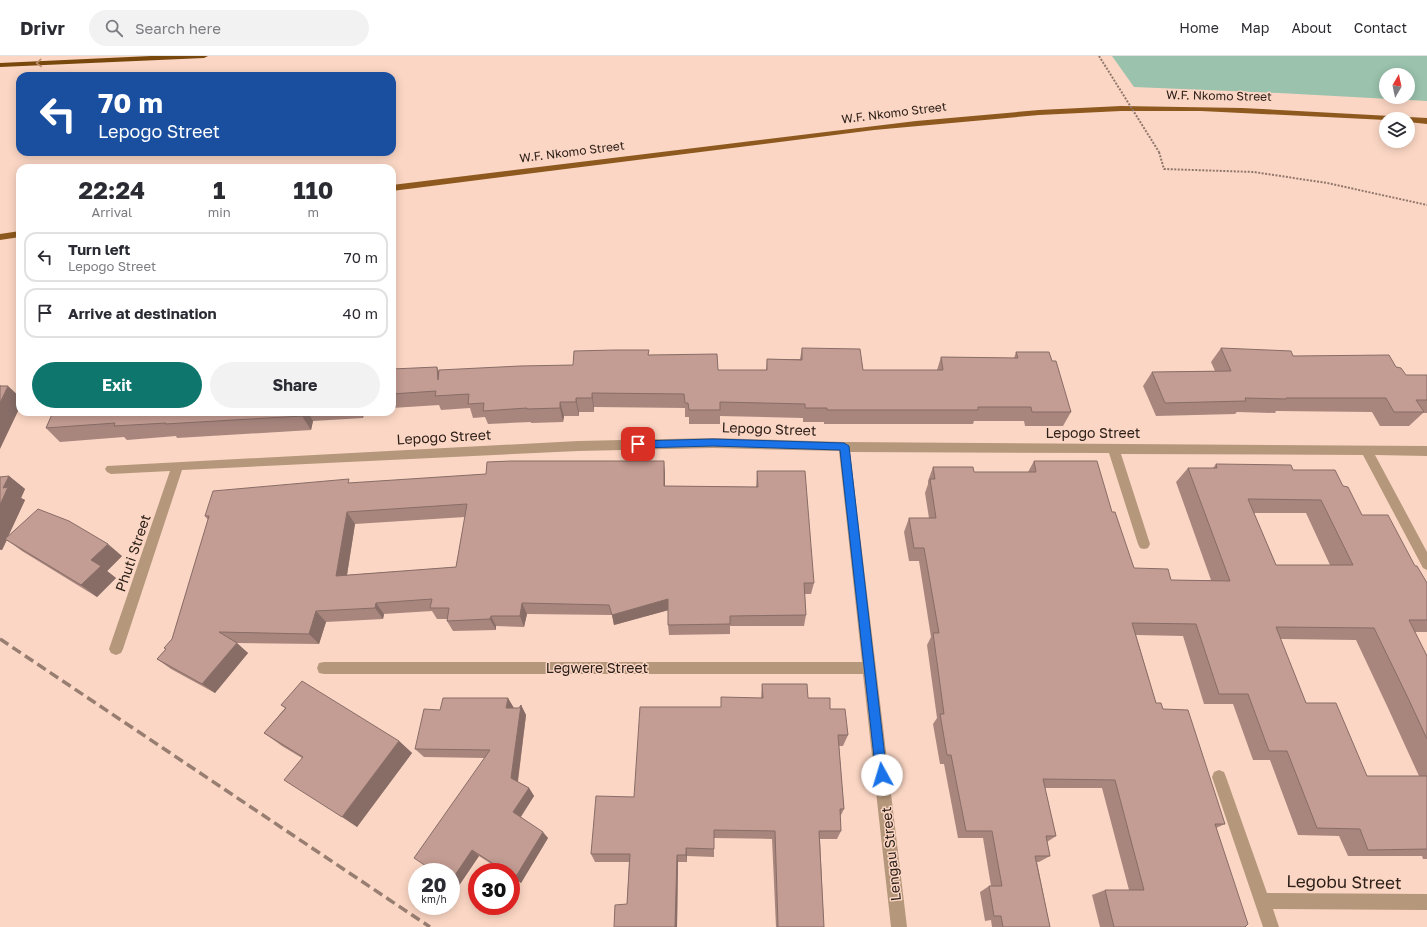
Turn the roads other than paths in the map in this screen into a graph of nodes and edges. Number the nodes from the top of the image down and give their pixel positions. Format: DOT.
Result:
graph roads {
  1 [pos="204,56"];
  2 [pos="0,65"];
  3 [pos="1379,118"];
  4 [pos="1415,120"];
  5 [pos="1427,121"];
  6 [pos="396,188"];
  7 [pos="16,234"];
  8 [pos="0,236"];
  9 [pos="844,446"];
  10 [pos="1113,448"];
  11 [pos="1366,450"];
  12 [pos="1427,451"];
  13 [pos="178,466"];
  14 [pos="110,469"];
  15 [pos="1144,544"];
  16 [pos="1427,564"];
  17 [pos="116,649"];
  18 [pos="324,668"];
  19 [pos="870,668"];
  20 [pos="1219,777"];
  21 [pos="1262,901"];
  22 [pos="1427,902"];
  23 [pos="899,927"];
  24 [pos="1271,927"];
  1 -- 2 [label="highway, one-way"];
  3 -- 6 [label="main road, W.F. Nkomo Street"];
  4 -- 5 [label="main road"];
  7 -- 8 [label="main road"];
  9 -- 10 [label="street, Lepogo Street"];
  9 -- 13 [label="street, Lepogo Street"];
  9 -- 19 [label="street, Lengau Street"];
  10 -- 11 [label="street, Lepogo Street"];
  10 -- 15 [label="street"];
  11 -- 12 [label="street, Lepogo Street"];
  11 -- 16 [label="street"];
  13 -- 14 [label="street, Lepogo Street"];
  13 -- 17 [label="street, Phuti Street"];
  18 -- 19 [label="street, Legwere Street"];
  19 -- 23 [label="street, Lengau Street"];
  20 -- 21 [label="street"];
  21 -- 22 [label="street, Legobu Street"];
  21 -- 24 [label="street"];
}
